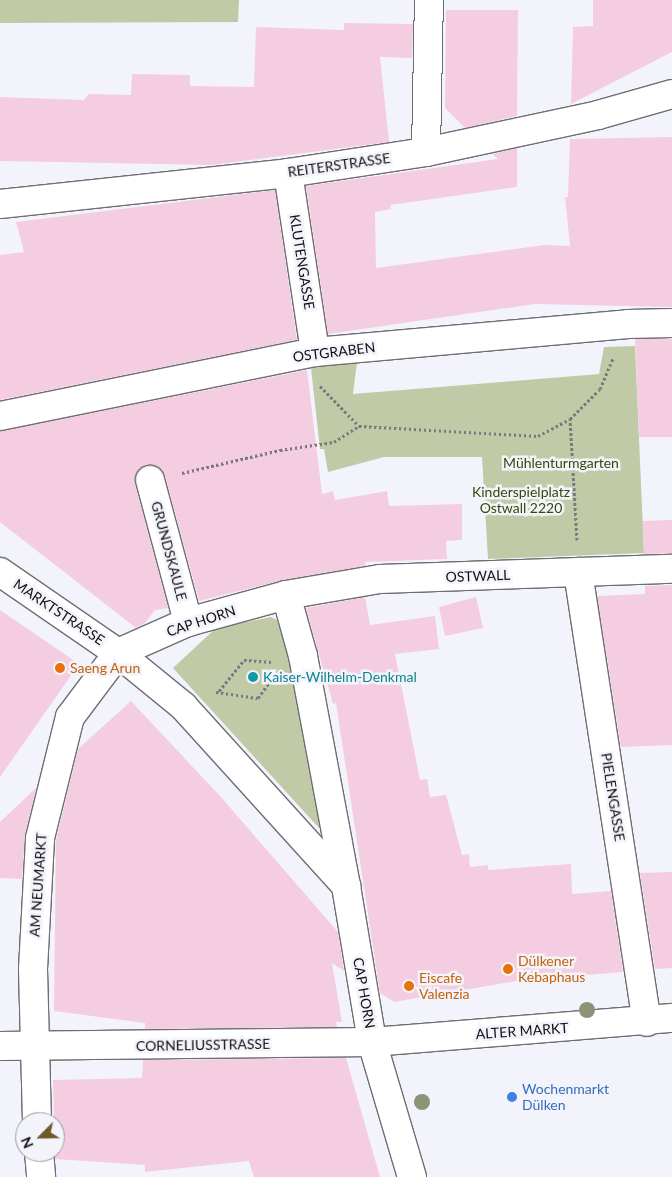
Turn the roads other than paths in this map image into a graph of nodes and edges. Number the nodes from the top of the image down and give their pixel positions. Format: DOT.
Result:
graph roads {
  1 [pos="429,0"];
  2 [pos="672,94"];
  3 [pos="426,152"];
  4 [pos="288,173"];
  5 [pos="0,204"];
  6 [pos="672,323"];
  7 [pos="315,352"];
  8 [pos="0,416"];
  9 [pos="150,480"];
  10 [pos="672,569"];
  11 [pos="0,572"];
  12 [pos="578,572"];
  13 [pos="286,595"];
  14 [pos="188,622"];
  15 [pos="118,653"];
  16 [pos="346,886"];
  17 [pos="659,1020"];
  18 [pos="372,1042"];
  19 [pos="0,1046"];
  20 [pos="34,1046"];
  21 [pos="37,1112"];
  22 [pos="39,1162"];
  23 [pos="41,1177"];
  24 [pos="412,1177"];
  1 -- 3 [label="street"];
  2 -- 3 [label="street, REITERSTRASSE"];
  3 -- 4 [label="street, REITERSTRASSE"];
  4 -- 5 [label="street, REITERSTRASSE"];
  4 -- 7 [label="street, KLUTENGASSE"];
  6 -- 7 [label="street, OSTGRABEN"];
  7 -- 8 [label="street, OSTGRABEN"];
  9 -- 14 [label="street, GRUNDSKAULE"];
  10 -- 12 [label="street, OSTWALL"];
  11 -- 15 [label="street, MARKTSTRASSE"];
  12 -- 13 [label="street, OSTWALL"];
  12 -- 17 [label="street, PIELENGASSE"];
  13 -- 14 [label="street, CAP HORN"];
  13 -- 16 [label="street, CAP HORN"];
  14 -- 15 [label="street, CAP HORN"];
  15 -- 16 [label="street"];
  15 -- 20 [label="street, AM NEUMARKT"];
  16 -- 18 [label="street, CAP HORN"];
  17 -- 18 [label="street, ALTER MARKT"];
  18 -- 20 [label="street, CORNELIUSSTRASSE"];
  18 -- 24 [label="street, CAP HORN"];
  19 -- 20 [label="street, CORNELIUSSTRASSE"];
  20 -- 21 [label="street, AM NEUMARKT"];
  22 -- 23 [label="street"];
}
